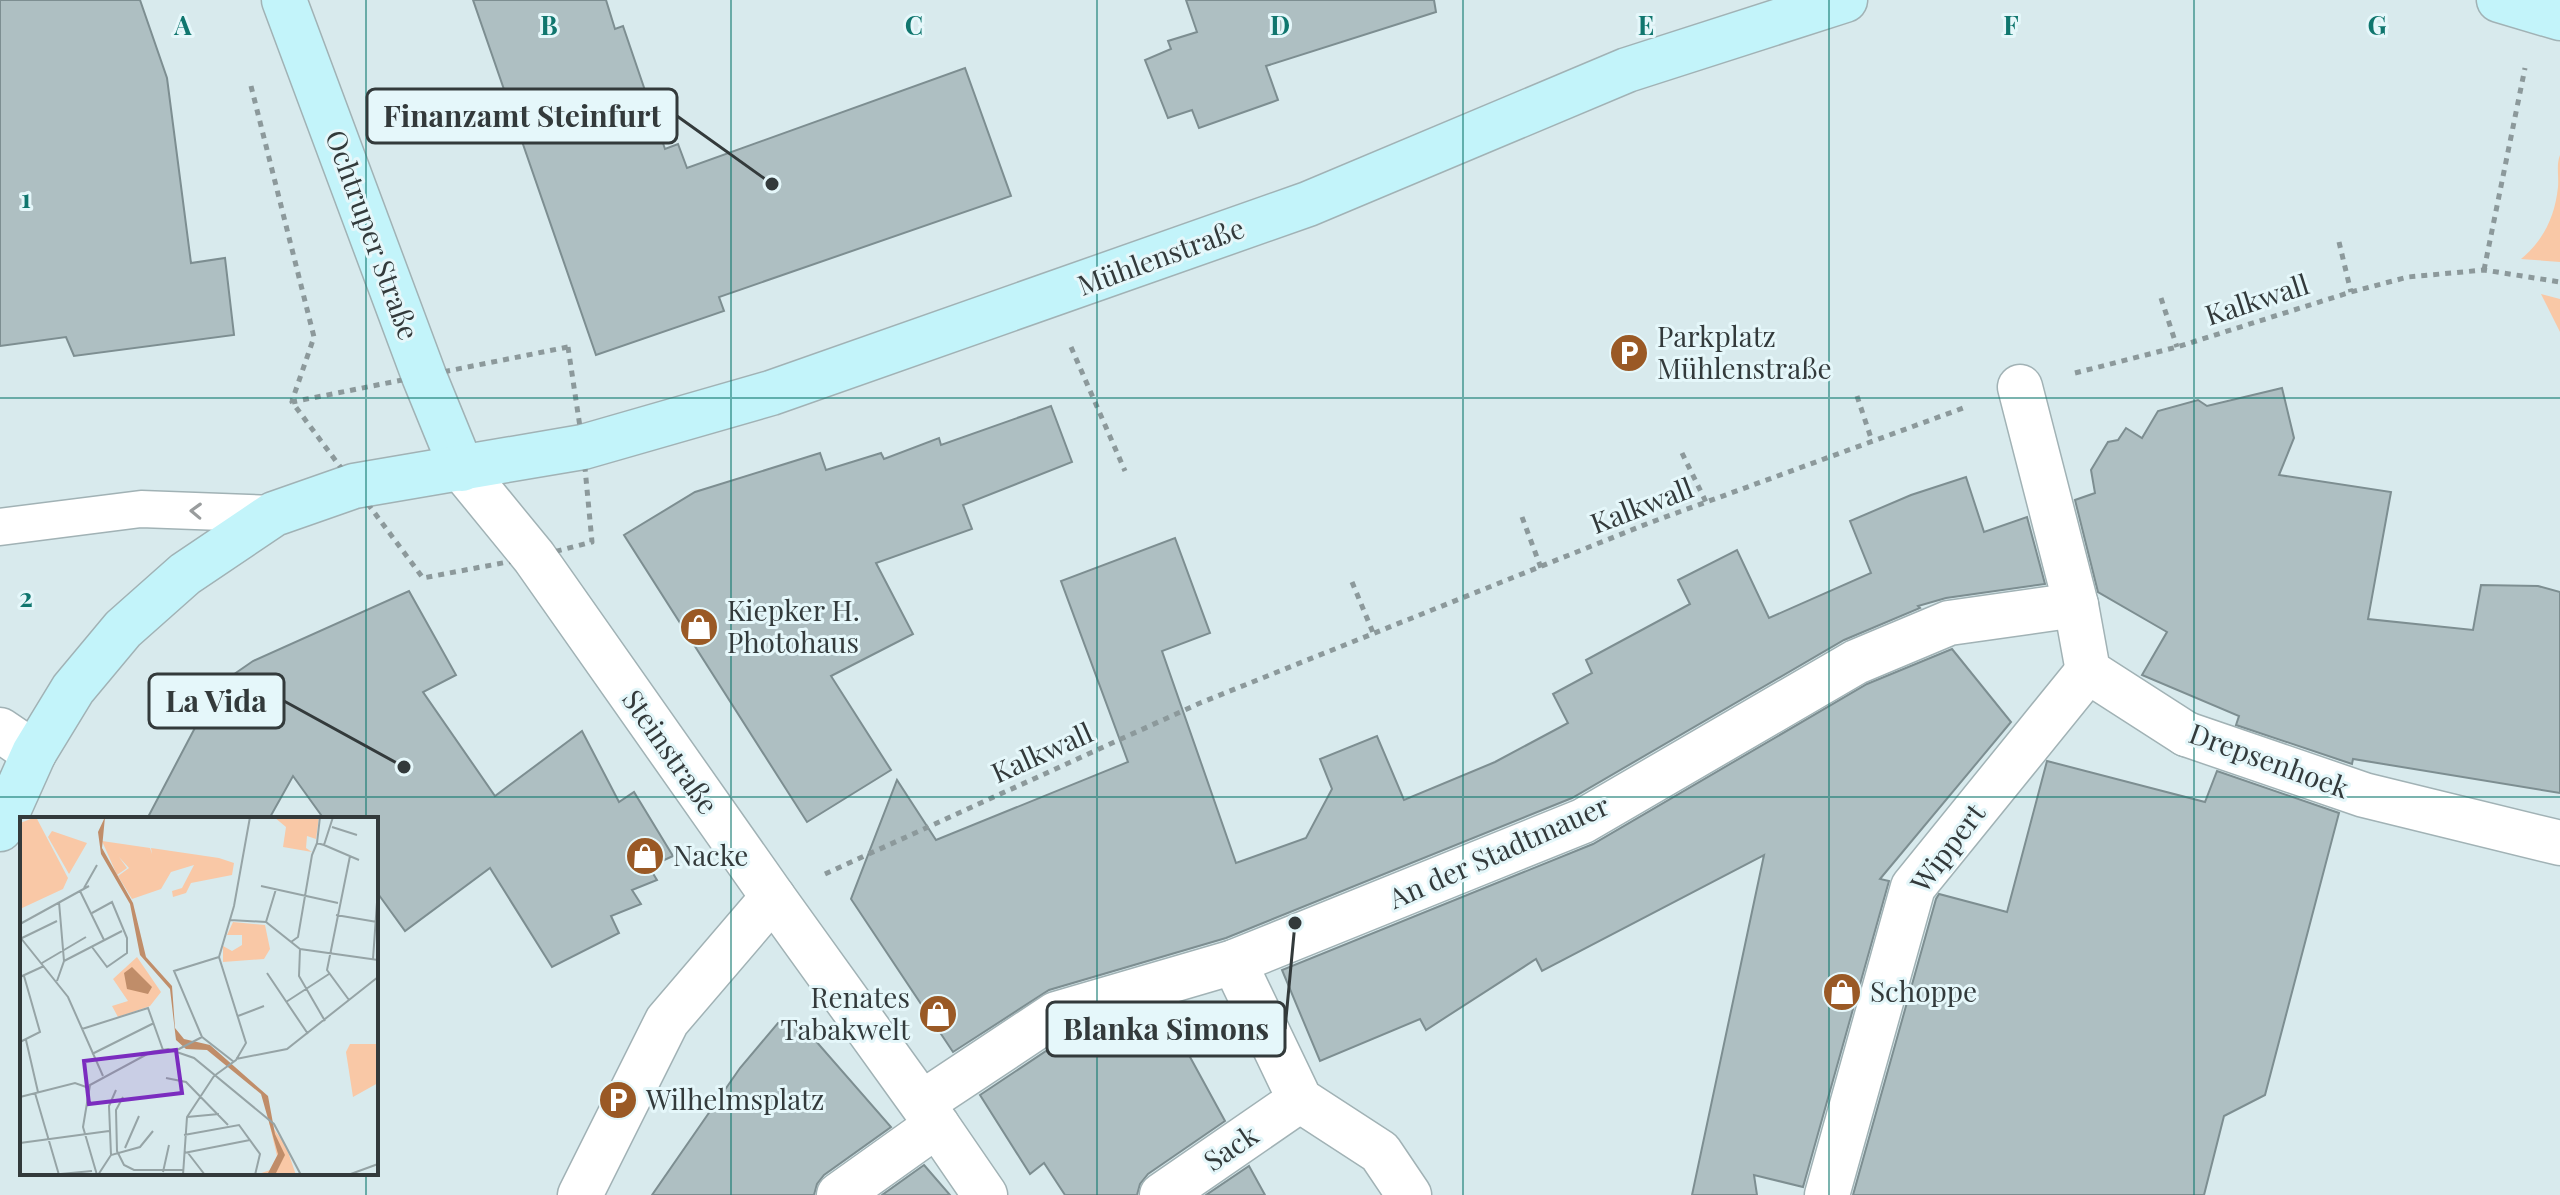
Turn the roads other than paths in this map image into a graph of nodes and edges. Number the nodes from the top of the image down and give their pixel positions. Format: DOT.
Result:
graph roads {
  1 [pos="284,0"];
  2 [pos="1845,0"];
  3 [pos="2499,0"];
  4 [pos="2560,18"];
  5 [pos="2020,387"];
  6 [pos="462,469"];
  7 [pos="274,514"];
  8 [pos="0,527"];
  9 [pos="2076,605"];
  10 [pos="2088,671"];
  11 [pos="17,741"];
  12 [pos="0,829"];
  13 [pos="2560,843"];
  14 [pos="773,897"];
  15 [pos="1234,962"];
  16 [pos="1300,1100"];
  17 [pos="930,1114"];
  18 [pos="580,1195"];
  19 [pos="839,1195"];
  20 [pos="985,1195"];
  21 [pos="1162,1195"];
  22 [pos="1409,1195"];
  23 [pos="1827,1195"];
  1 -- 6 [label="main road, Ochtruper Straße"];
  2 -- 6 [label="main road, Mühlenstraße"];
  3 -- 4 [label="main road"];
  5 -- 9 [label="street"];
  6 -- 7 [label="main road, Mühlenstraße"];
  6 -- 14 [label="street, Steinstraße"];
  7 -- 8 [label="lane, one-way"];
  7 -- 11 [label="main road, Mühlenstraße"];
  9 -- 10 [label="street"];
  9 -- 15 [label="street, An der Stadtmauer"];
  10 -- 13 [label="street, Drepsenhoek"];
  10 -- 23 [label="street, Wippert"];
  11 -- 12 [label="main road, Mühlenstraße"];
  14 -- 17 [label="street, Steinstraße"];
  14 -- 18 [label="street"];
  15 -- 16 [label="street"];
  15 -- 17 [label="street, An der Stadtmauer"];
  16 -- 21 [label="street, Sack"];
  16 -- 22 [label="street"];
  17 -- 19 [label="street, An der Stadtmauer"];
  17 -- 20 [label="street, Steinstraße"];
}
